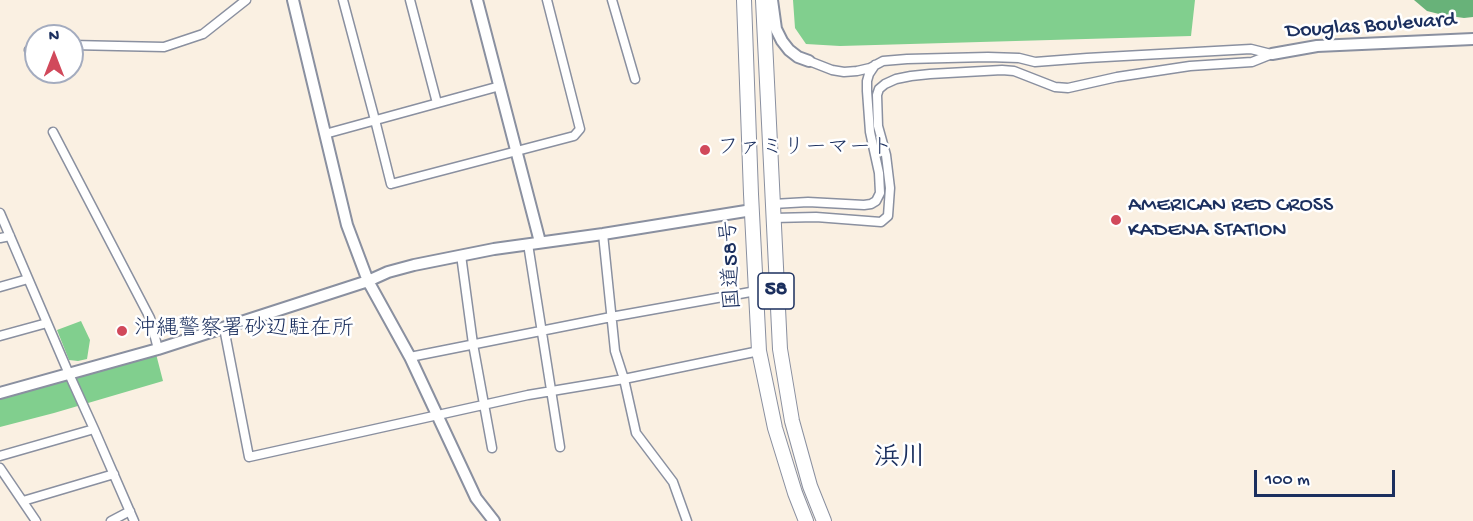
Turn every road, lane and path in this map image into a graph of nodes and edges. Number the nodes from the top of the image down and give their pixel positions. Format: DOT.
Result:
graph roads {
  1 [pos="246,0"];
  2 [pos="293,0"];
  3 [pos="343,0"];
  4 [pos="410,0"];
  5 [pos="477,0"];
  6 [pos="548,0"];
  7 [pos="612,0"];
  8 [pos="744,0"];
  9 [pos="763,0"];
  10 [pos="772,0"];
  11 [pos="1473,39"];
  12 [pos="84,45"];
  13 [pos="1272,54"];
  14 [pos="809,61"];
  15 [pos="875,65"];
  16 [pos="985,67"];
  17 [pos="635,79"];
  18 [pos="500,86"];
  19 [pos="437,103"];
  20 [pos="375,120"];
  21 [pos="53,132"];
  22 [pos="325,134"];
  23 [pos="516,151"];
  24 [pos="752,210"];
  25 [pos="773,211"];
  26 [pos="0,213"];
  27 [pos="603,234"];
  28 [pos="10,236"];
  29 [pos="0,238"];
  30 [pos="540,242"];
  31 [pos="528,244"];
  32 [pos="461,255"];
  33 [pos="28,279"];
  34 [pos="368,281"];
  35 [pos="0,287"];
  36 [pos="756,291"];
  37 [pos="611,317"];
  38 [pos="47,323"];
  39 [pos="224,328"];
  40 [pos="541,331"];
  41 [pos="0,336"];
  42 [pos="473,344"];
  43 [pos="158,349"];
  44 [pos="759,351"];
  45 [pos="410,357"];
  46 [pos="69,374"];
  47 [pos="624,380"];
  48 [pos="552,391"];
  49 [pos="0,393"];
  50 [pos="484,405"];
  51 [pos="438,416"];
  52 [pos="94,429"];
  53 [pos="560,447"];
  54 [pos="492,448"];
  55 [pos="0,456"];
  56 [pos="0,468"];
  57 [pos="114,474"];
  58 [pos="22,501"];
  59 [pos="129,511"];
  60 [pos="36,521"];
  61 [pos="111,521"];
  62 [pos="134,521"];
  63 [pos="494,521"];
  64 [pos="687,521"];
  65 [pos="806,521"];
  66 [pos="824,521"];
  1 -- 12 [label="street"];
  2 -- 22 [label="street"];
  3 -- 20 [label="street"];
  4 -- 19 [label="street"];
  5 -- 18 [label="street"];
  6 -- 23 [label="street"];
  7 -- 17 [label="street"];
  8 -- 24 [label="highway, 国道58号 / 58"];
  9 -- 25 [label="highway, 国道58号 / 58"];
  10 -- 14 [label="street"];
  11 -- 13 [label="street, Douglas Boulevard"];
  13 -- 16 [label="street"];
  13 -- 16 [label="street"];
  14 -- 15 [label="street"];
  15 -- 16 [label="street"];
  15 -- 25 [label="street"];
  16 -- 25 [label="street"];
  18 -- 19 [label="street"];
  18 -- 23 [label="street"];
  19 -- 20 [label="street"];
  20 -- 22 [label="street"];
  20 -- 23 [label="street"];
  21 -- 43 [label="street"];
  22 -- 34 [label="street"];
  23 -- 30 [label="street"];
  24 -- 25 [label="street"];
  24 -- 27 [label="street"];
  24 -- 36 [label="highway, 国道58号 / 58"];
  25 -- 66 [label="highway, 国道58号 / 58"];
  26 -- 28 [label="street"];
  27 -- 30 [label="street"];
  27 -- 37 [label="street"];
  28 -- 29 [label="street"];
  28 -- 33 [label="street"];
  30 -- 31 [label="street"];
  31 -- 32 [label="street"];
  31 -- 40 [label="street"];
  32 -- 34 [label="street"];
  32 -- 42 [label="street"];
  33 -- 35 [label="street"];
  33 -- 38 [label="street"];
  34 -- 39 [label="street"];
  34 -- 45 [label="street"];
  36 -- 37 [label="street"];
  36 -- 44 [label="highway, 国道58号 / 58"];
  37 -- 40 [label="street"];
  37 -- 47 [label="street"];
  38 -- 41 [label="street"];
  38 -- 46 [label="street"];
  39 -- 43 [label="street"];
  39 -- 51 [label="street"];
  40 -- 42 [label="street"];
  40 -- 48 [label="street"];
  42 -- 45 [label="street"];
  42 -- 50 [label="street"];
  43 -- 46 [label="street"];
  44 -- 47 [label="street"];
  44 -- 65 [label="highway, 国道58号 / 58"];
  45 -- 51 [label="street"];
  46 -- 49 [label="street"];
  46 -- 52 [label="street"];
  47 -- 48 [label="street"];
  47 -- 64 [label="street"];
  48 -- 50 [label="street"];
  48 -- 53 [label="street"];
  50 -- 51 [label="street"];
  50 -- 54 [label="street"];
  51 -- 63 [label="street"];
  52 -- 55 [label="street"];
  52 -- 57 [label="street"];
  56 -- 58 [label="street"];
  57 -- 58 [label="street"];
  57 -- 59 [label="street"];
  58 -- 60 [label="street"];
  59 -- 61 [label="street"];
  59 -- 62 [label="street"];
}
